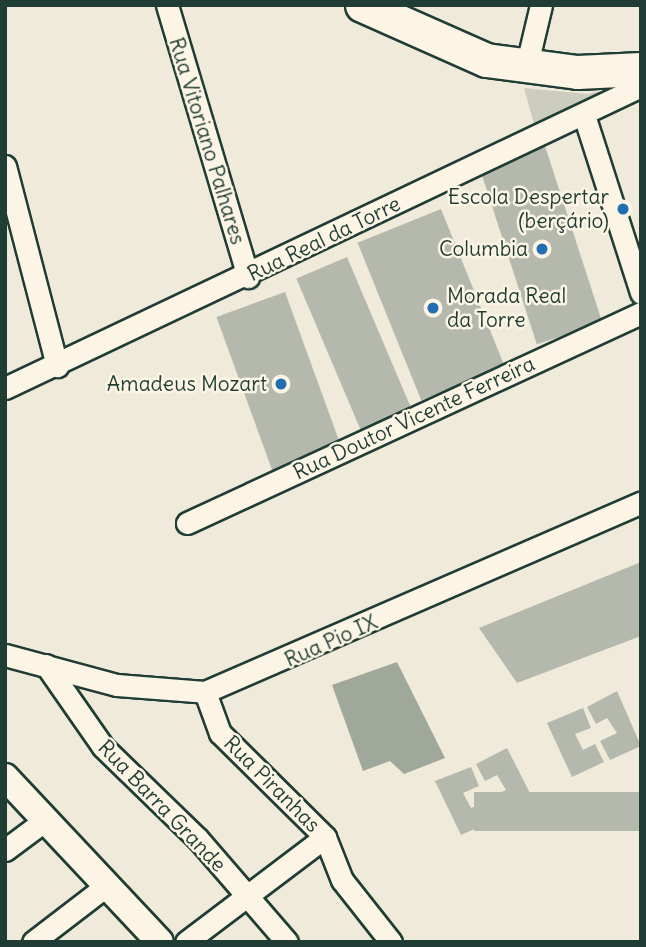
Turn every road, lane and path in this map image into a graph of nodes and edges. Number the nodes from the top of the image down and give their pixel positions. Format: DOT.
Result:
graph roads {
  1 [pos="167,5"];
  2 [pos="362,5"];
  3 [pos="541,5"];
  4 [pos="526,68"];
  5 [pos="641,69"];
  6 [pos="641,86"];
  7 [pos="584,115"];
  8 [pos="5,166"];
  9 [pos="247,277"];
  10 [pos="641,293"];
  11 [pos="641,313"];
  12 [pos="57,366"];
  13 [pos="5,388"];
  14 [pos="641,502"];
  15 [pos="187,523"];
  16 [pos="5,655"];
  17 [pos="46,665"];
  18 [pos="205,692"];
  19 [pos="5,777"];
  20 [pos="44,821"];
  21 [pos="325,837"];
  22 [pos="5,850"];
  23 [pos="106,886"];
  24 [pos="247,894"];
  25 [pos="33,942"];
  26 [pos="160,942"];
  27 [pos="186,942"];
  28 [pos="287,942"];
  29 [pos="391,942"];
  1 -- 9 [label="street, Rua Vitoriano Palhares"];
  2 -- 4 [label="main road"];
  3 -- 4 [label="street"];
  4 -- 5 [label="main road"];
  6 -- 7 [label="street, Rua Real da Torre"];
  7 -- 9 [label="street, Rua Real da Torre"];
  7 -- 10 [label="street"];
  8 -- 12 [label="street"];
  9 -- 12 [label="street, Rua Real da Torre"];
  11 -- 15 [label="street, Rua Doutor Vicente Ferreira"];
  12 -- 13 [label="street, Rua Real da Torre"];
  14 -- 18 [label="street, Rua Pio IX"];
  16 -- 17 [label="street, Rua Pio IX"];
  17 -- 18 [label="street, Rua Pio IX"];
  17 -- 24 [label="street, Rua Barra Grande"];
  18 -- 21 [label="street, Rua Piranhas"];
  19 -- 20 [label="street"];
  20 -- 22 [label="street"];
  20 -- 23 [label="street"];
  21 -- 24 [label="street"];
  21 -- 29 [label="street, Rua Piranhas"];
  23 -- 25 [label="street"];
  23 -- 26 [label="street"];
  24 -- 27 [label="street"];
  24 -- 28 [label="street, Rua Barra Grande"];
}
